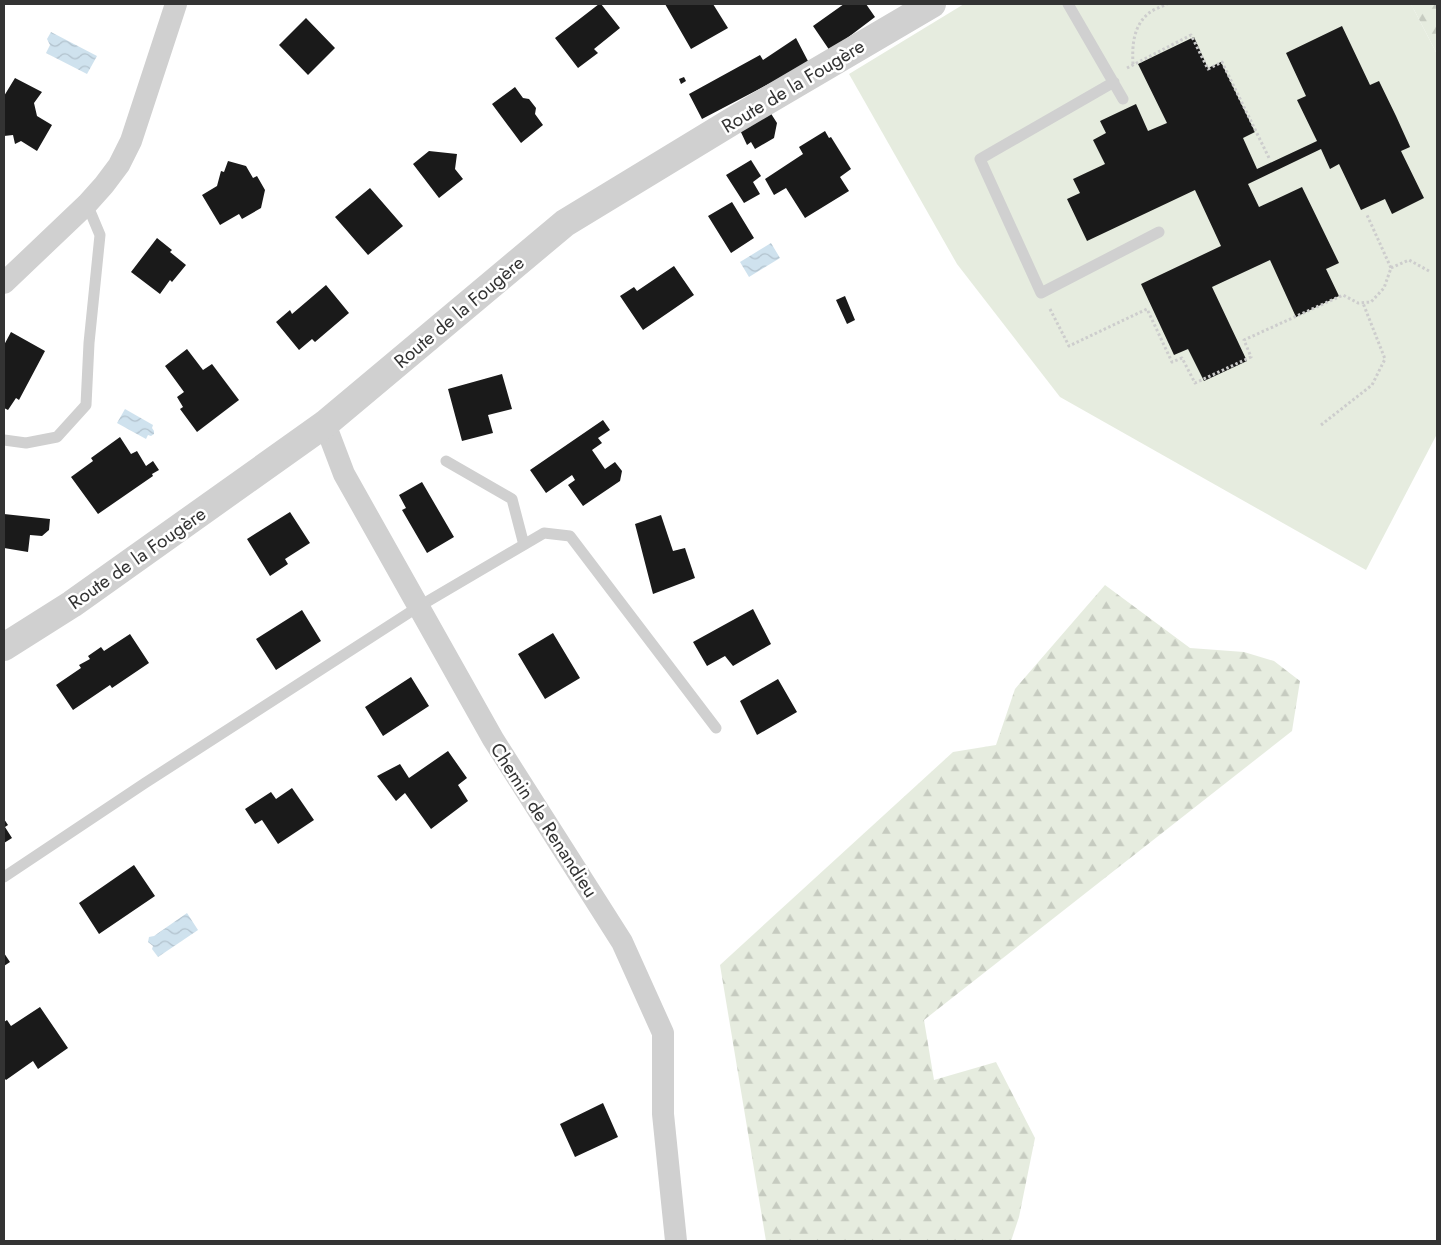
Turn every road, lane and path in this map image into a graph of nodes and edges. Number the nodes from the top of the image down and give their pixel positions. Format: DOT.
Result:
graph roads {
  1 [pos="176,4"];
  2 [pos="932,4"];
  3 [pos="1068,4"];
  4 [pos="1167,4"];
  5 [pos="903,11"];
  6 [pos="1133,64"];
  7 [pos="1112,79"];
  8 [pos="1124,99"];
  9 [pos="1270,160"];
  10 [pos="87,204"];
  11 [pos="1367,215"];
  12 [pos="1159,232"];
  13 [pos="1391,268"];
  14 [pos="1429,271"];
  15 [pos="4,284"];
  16 [pos="1041,293"];
  17 [pos="1363,302"];
  18 [pos="325,424"];
  19 [pos="1321,425"];
  20 [pos="4,440"];
  21 [pos="446,461"];
  22 [pos="524,544"];
  23 [pos="418,607"];
  24 [pos="4,647"];
  25 [pos="716,728"];
  26 [pos="4,877"];
  27 [pos="676,1241"];
  1 -- 10 [label="street"];
  2 -- 5 [label="street, Route de la Fougère"];
  3 -- 7 [label="lane"];
  4 -- 6 [label="path"];
  5 -- 18 [label="street, Route de la Fougère"];
  6 -- 7 [label="path"];
  6 -- 9 [label="path"];
  7 -- 8 [label="lane"];
  7 -- 16 [label="lane"];
  10 -- 15 [label="street"];
  10 -- 20 [label="lane"];
  11 -- 13 [label="path"];
  12 -- 16 [label="lane"];
  13 -- 14 [label="path"];
  13 -- 17 [label="path"];
  16 -- 17 [label="path"];
  17 -- 19 [label="path"];
  18 -- 23 [label="street, Chemin de Renandieu"];
  18 -- 24 [label="street, Route de la Fougère"];
  21 -- 22 [label="lane"];
  22 -- 23 [label="lane"];
  22 -- 25 [label="lane"];
  23 -- 26 [label="lane"];
  23 -- 27 [label="street, Chemin de Renandieu"];
}
